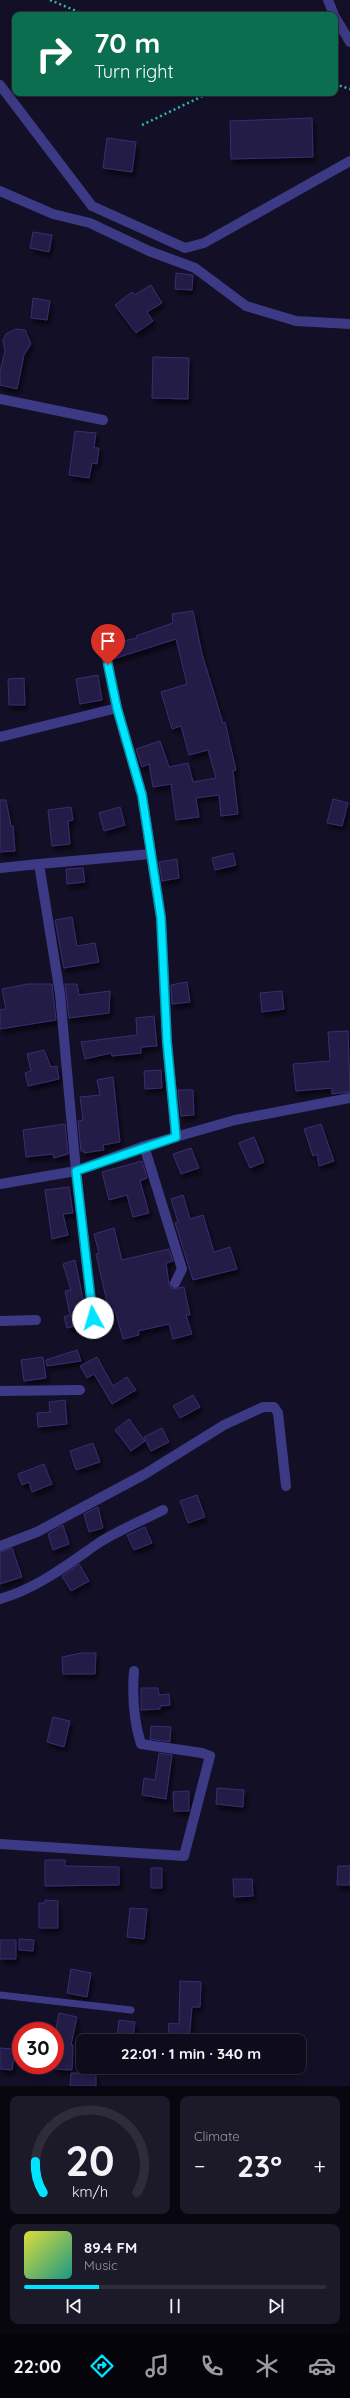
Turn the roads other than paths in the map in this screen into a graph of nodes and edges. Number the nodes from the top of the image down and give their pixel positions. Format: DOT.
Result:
graph roads {
  1 [pos="328,0"];
  2 [pos="332,12"];
  3 [pos="338,22"];
  4 [pos="350,42"];
  5 [pos="0,85"];
  6 [pos="350,161"];
  7 [pos="0,191"];
  8 [pos="350,324"];
  9 [pos="0,399"];
  10 [pos="103,420"];
  11 [pos="105,650"];
  12 [pos="117,708"];
  13 [pos="0,737"];
  14 [pos="151,854"];
  15 [pos="39,864"];
  16 [pos="0,868"];
  17 [pos="350,1098"];
  18 [pos="176,1137"];
  19 [pos="144,1146"];
  20 [pos="76,1171"];
  21 [pos="0,1184"];
  22 [pos="175,1283"];
  23 [pos="93,1318"];
  24 [pos="36,1320"];
  25 [pos="0,1321"];
  26 [pos="80,1390"];
  27 [pos="0,1391"];
  28 [pos="286,1486"];
  29 [pos="163,1510"];
  30 [pos="0,1546"];
  31 [pos="0,1599"];
  32 [pos="134,1672"];
  33 [pos="0,1844"];
  34 [pos="0,1995"];
  35 [pos="131,2010"];
  1 -- 2 [label="street"];
  3 -- 4 [label="street"];
  5 -- 6 [label="street"];
  7 -- 8 [label="street"];
  9 -- 10 [label="street"];
  11 -- 12 [label="street"];
  12 -- 13 [label="street"];
  12 -- 14 [label="street"];
  14 -- 15 [label="street"];
  14 -- 18 [label="street"];
  15 -- 16 [label="street"];
  15 -- 20 [label="street"];
  17 -- 18 [label="street"];
  18 -- 19 [label="street"];
  19 -- 20 [label="street"];
  19 -- 22 [label="street"];
  20 -- 21 [label="street"];
  20 -- 23 [label="street"];
  24 -- 25 [label="street"];
  26 -- 27 [label="street"];
  28 -- 30 [label="street"];
  29 -- 31 [label="street"];
  32 -- 33 [label="street"];
  34 -- 35 [label="lane"];
}
